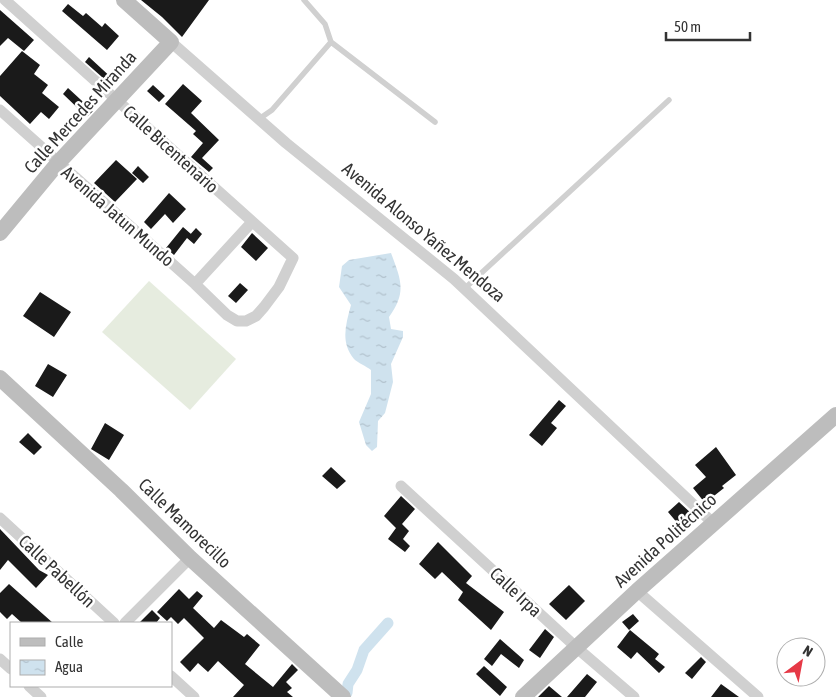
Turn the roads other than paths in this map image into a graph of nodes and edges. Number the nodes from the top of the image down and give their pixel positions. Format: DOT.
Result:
graph roads {
  1 [pos="4,0"];
  2 [pos="124,0"];
  3 [pos="304,0"];
  4 [pos="171,42"];
  5 [pos="330,42"];
  6 [pos="117,100"];
  7 [pos="669,100"];
  8 [pos="0,110"];
  9 [pos="259,120"];
  10 [pos="435,122"];
  11 [pos="58,163"];
  12 [pos="252,222"];
  13 [pos="0,233"];
  14 [pos="195,284"];
  15 [pos="464,289"];
  16 [pos="236,321"];
  17 [pos="0,378"];
  18 [pos="836,415"];
  19 [pos="400,486"];
  20 [pos="0,518"];
  21 [pos="712,523"];
  22 [pos="190,558"];
  23 [pos="637,591"];
  24 [pos="113,622"];
  25 [pos="126,622"];
  26 [pos="576,648"];
  27 [pos="0,658"];
  28 [pos="10,668"];
  29 [pos="172,677"];
  30 [pos="30,687"];
  31 [pos="191,696"];
  32 [pos="41,697"];
  33 [pos="343,697"];
  34 [pos="523,697"];
  35 [pos="634,697"];
  36 [pos="758,697"];
  1 -- 6 [label="street, Calle Bicentenario"];
  2 -- 4 [label="street, Avenida Alonso Yañez Mendoza"];
  3 -- 5 [label="lane"];
  4 -- 6 [label="street, Calle Mercedes Miranda"];
  4 -- 9 [label="street, Avenida Alonso Yañez Mendoza"];
  5 -- 9 [label="lane"];
  5 -- 10 [label="lane"];
  6 -- 11 [label="street, Calle Mercedes Miranda"];
  6 -- 12 [label="street, Calle Bicentenario"];
  7 -- 15 [label="lane"];
  8 -- 11 [label="street, Avenida Jatun Mundo"];
  9 -- 15 [label="street, Avenida Alonso Yañez Mendoza"];
  11 -- 13 [label="street, Calle Mercedes Miranda"];
  11 -- 14 [label="street, Avenida Jatun Mundo"];
  12 -- 14 [label="street"];
  12 -- 16 [label="street, Calle Bicentenario"];
  14 -- 16 [label="street, Avenida Jatun Mundo"];
  15 -- 21 [label="street, Avenida Alonso Yañez Mendoza"];
  17 -- 22 [label="street, Calle Mamorecillo"];
  18 -- 21 [label="street, Avenida Politécnico"];
  19 -- 26 [label="street, Calle Irpa"];
  20 -- 24 [label="street, Calle Pabellón"];
  21 -- 23 [label="street, Avenida Politécnico"];
  22 -- 25 [label="street"];
  22 -- 33 [label="street, Calle Mamorecillo"];
  23 -- 26 [label="street, Avenida Politécnico"];
  23 -- 36 [label="street"];
  26 -- 34 [label="street, Avenida Politécnico"];
  26 -- 35 [label="street, Calle Irpa"];
  27 -- 28 [label="street"];
  29 -- 31 [label="street"];
  30 -- 32 [label="street"];
}
